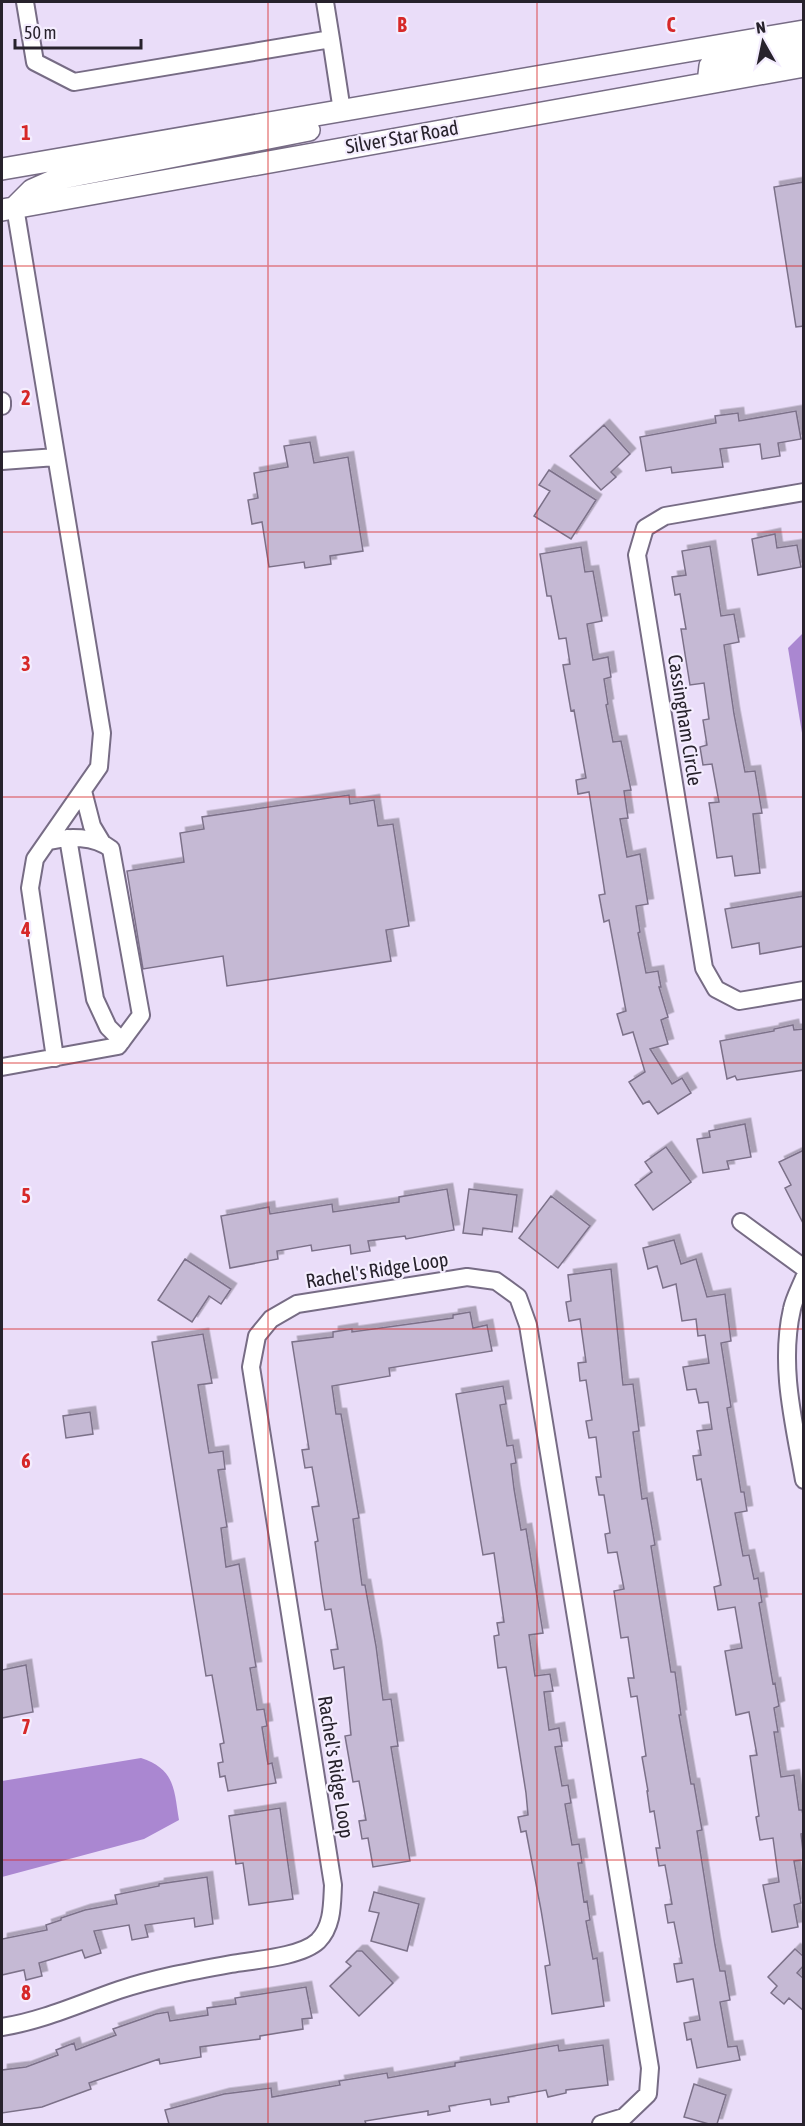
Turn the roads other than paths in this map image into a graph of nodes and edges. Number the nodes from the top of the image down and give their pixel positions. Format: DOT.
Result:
graph roads {
  1 [pos="25,2"];
  2 [pos="325,2"];
  3 [pos="804,31"];
  4 [pos="331,39"];
  5 [pos="804,51"];
  6 [pos="804,66"];
  7 [pos="708,83"];
  8 [pos="342,111"];
  9 [pos="320,115"];
  10 [pos="2,169"];
  11 [pos="8,208"];
  12 [pos="2,401"];
  13 [pos="2,406"];
  14 [pos="56,457"];
  15 [pos="2,461"];
  16 [pos="804,492"];
  17 [pos="82,791"];
  18 [pos="68,838"];
  19 [pos="49,841"];
  20 [pos="101,841"];
  21 [pos="804,990"];
  22 [pos="122,1041"];
  23 [pos="55,1058"];
  24 [pos="2,1066"];
  25 [pos="741,1222"];
  26 [pos="804,1268"];
  27 [pos="804,1278"];
  28 [pos="804,1480"];
  29 [pos="2,2027"];
  30 [pos="601,2124"];
  1 -- 4 [label="street"];
  2 -- 4 [label="street"];
  3 -- 8 [label="main road, Silver Star Road"];
  4 -- 8 [label="street"];
  5 -- 7 [label="main road"];
  6 -- 7 [label="main road, Silver Star Road"];
  7 -- 11 [label="main road, Silver Star Road"];
  8 -- 9 [label="main road, Silver Star Road"];
  9 -- 10 [label="main road, Silver Star Road"];
  9 -- 11 [label="main road"];
  11 -- 14 [label="street"];
  12 -- 13 [label="street"];
  14 -- 15 [label="street"];
  14 -- 17 [label="street"];
  16 -- 21 [label="street, Cassingham Circle"];
  17 -- 19 [label="street"];
  17 -- 20 [label="street"];
  18 -- 19 [label="street"];
  18 -- 20 [label="street"];
  18 -- 22 [label="street"];
  19 -- 23 [label="street"];
  20 -- 22 [label="street"];
  22 -- 23 [label="street"];
  23 -- 24 [label="street"];
  25 -- 26 [label="street"];
  27 -- 28 [label="street"];
  29 -- 30 [label="street, Rachel's Ridge Loop"];
}
